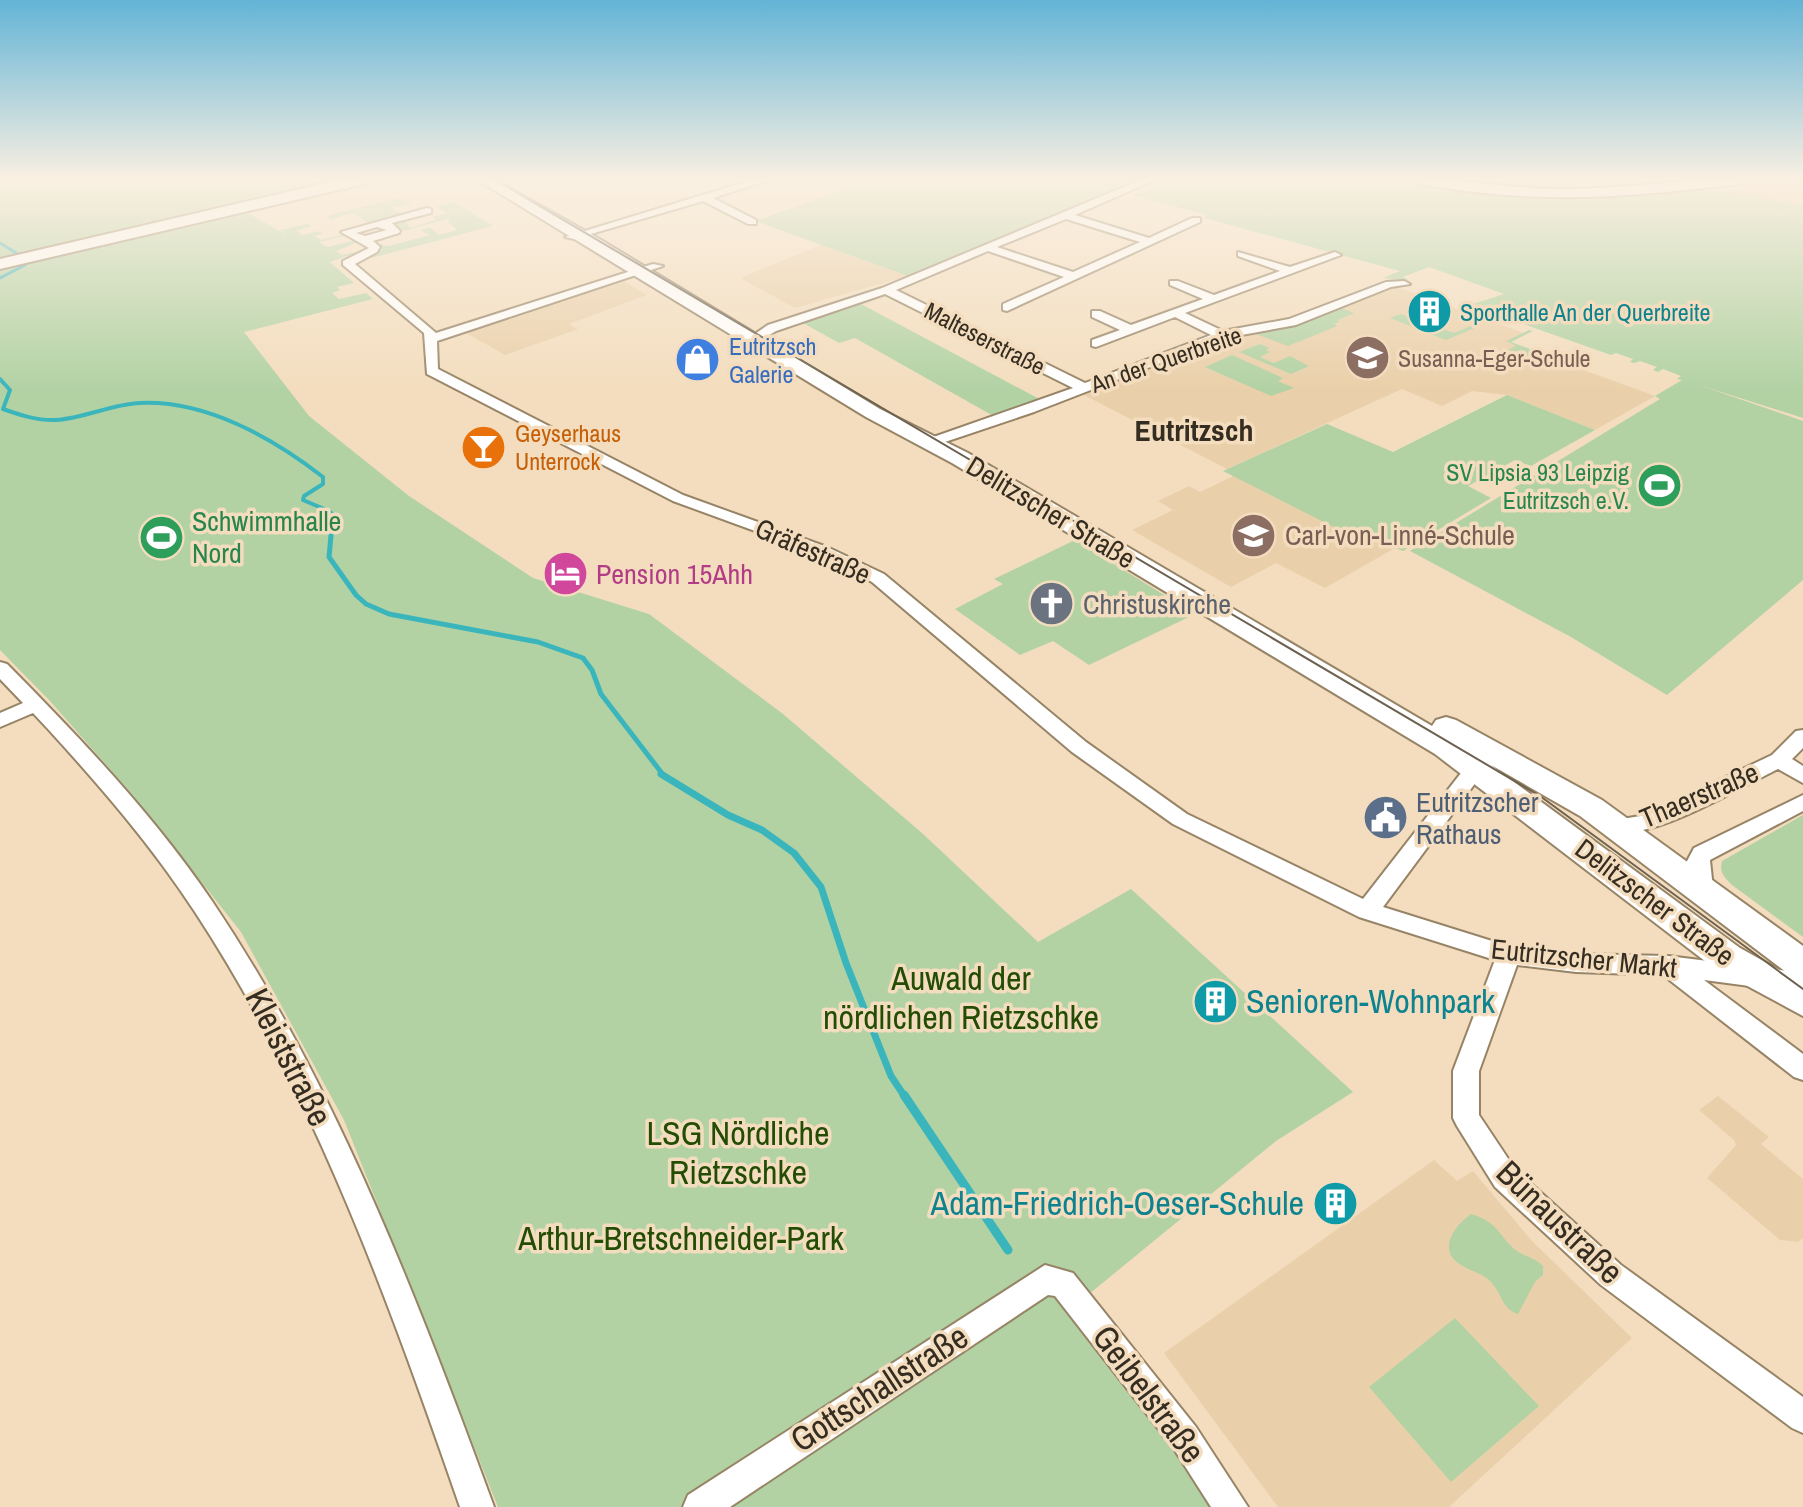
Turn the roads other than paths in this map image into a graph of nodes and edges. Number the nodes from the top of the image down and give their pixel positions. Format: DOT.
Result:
graph roads {
  1 [pos="63,249"];
  2 [pos="373,249"];
  3 [pos="612,249"];
  4 [pos="985,249"];
  5 [pos="992,249"];
  6 [pos="1131,249"];
  7 [pos="1242,254"];
  8 [pos="1335,255"];
  9 [pos="0,264"];
  10 [pos="649,268"];
  11 [pos="1290,271"];
  12 [pos="1073,276"];
  13 [pos="1174,283"];
  14 [pos="1404,284"];
  15 [pos="886,290"];
  16 [pos="1214,299"];
  17 [pos="1007,307"];
  18 [pos="1175,313"];
  19 [pos="1096,314"];
  20 [pos="1131,330"];
  21 [pos="759,335"];
  22 [pos="1222,335"];
  23 [pos="431,339"];
  24 [pos="1096,343"];
  25 [pos="1082,387"];
  26 [pos="940,439"];
  27 [pos="0,668"];
  28 [pos="35,705"];
  29 [pos="0,721"];
  30 [pos="1803,736"];
  31 [pos="1779,760"];
  32 [pos="1475,769"];
  33 [pos="1803,776"];
  34 [pos="1803,802"];
  35 [pos="1618,826"];
  36 [pos="1702,889"];
  37 [pos="1367,911"];
  38 [pos="1508,955"];
  39 [pos="1803,965"];
  40 [pos="1668,966"];
  41 [pos="1762,979"];
  42 [pos="1803,983"];
  43 [pos="1803,1001"];
  44 [pos="1803,1069"];
  45 [pos="1063,1283"];
  46 [pos="1803,1417"];
  47 [pos="477,1507"];
  48 [pos="700,1507"];
  49 [pos="1231,1507"];
  1 -- 9 [label="main road"];
  2 -- 23 [label="street"];
  3 -- 10 [label="main road, Delitzscher Straße"];
  4 -- 15 [label="street"];
  5 -- 12 [label="street"];
  6 -- 12 [label="street"];
  7 -- 11 [label="street"];
  8 -- 11 [label="street"];
  10 -- 21 [label="main road, Delitzscher Straße"];
  10 -- 23 [label="street"];
  11 -- 16 [label="street"];
  12 -- 17 [label="street"];
  13 -- 16 [label="street"];
  14 -- 22 [label="street, An der Querbreite"];
  15 -- 21 [label="street"];
  15 -- 25 [label="street, Malteserstraße"];
  16 -- 18 [label="street"];
  18 -- 20 [label="street"];
  18 -- 22 [label="street"];
  19 -- 20 [label="street"];
  20 -- 24 [label="street"];
  21 -- 26 [label="main road, Delitzscher Straße"];
  22 -- 25 [label="street, An der Querbreite"];
  23 -- 37 [label="street, Gräfestraße"];
  25 -- 26 [label="street, An der Querbreite"];
  26 -- 32 [label="main road, Delitzscher Straße"];
  26 -- 35 [label="main road, Delitzscher Straße"];
  27 -- 28 [label="street, Kleiststraße"];
  28 -- 29 [label="street"];
  28 -- 47 [label="street, Kleiststraße"];
  30 -- 31 [label="street, Thaerstraße"];
  31 -- 33 [label="street, Thaerstraße"];
  31 -- 35 [label="street, Thaerstraße"];
  32 -- 37 [label="street"];
  32 -- 41 [label="main road, Delitzscher Straße"];
  34 -- 36 [label="street, Thaerstraße"];
  35 -- 36 [label="main road, Delitzscher Straße"];
  36 -- 39 [label="main road, Delitzscher Straße"];
  37 -- 38 [label="street, Eutritzscher Markt"];
  38 -- 40 [label="street, Eutritzscher Markt"];
  38 -- 46 [label="street, Bünaustraße"];
  40 -- 41 [label="street, Eutritzscher Markt"];
  40 -- 44 [label="street"];
  41 -- 42 [label="street, Eutritzscher Markt"];
  41 -- 43 [label="main road, Delitzscher Straße"];
  45 -- 48 [label="street, Gottschallstraße"];
  45 -- 49 [label="street, Geibelstraße"];
}
